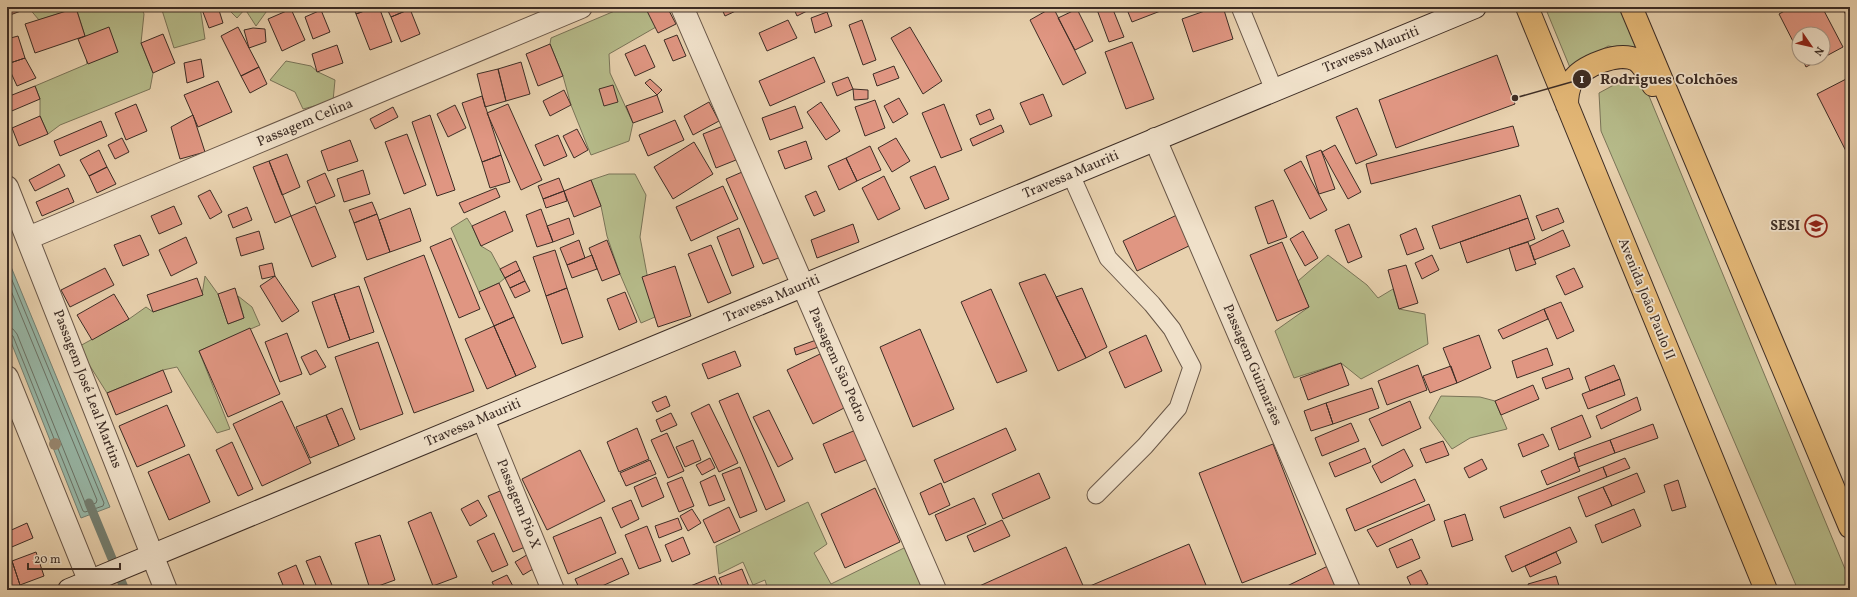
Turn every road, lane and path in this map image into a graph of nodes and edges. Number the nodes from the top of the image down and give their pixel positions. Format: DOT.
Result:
graph roads {
  1 [pos="581,7"];
  2 [pos="682,7"];
  3 [pos="1240,7"];
  4 [pos="1475,7"];
  5 [pos="1527,7"];
  6 [pos="1631,7"];
  7 [pos="1274,90"];
  8 [pos="1567,105"];
  9 [pos="1156,139"];
  10 [pos="1695,159"];
  11 [pos="1071,175"];
  12 [pos="7,187"];
  13 [pos="28,238"];
  14 [pos="803,286"];
  15 [pos="7,377"];
  16 [pos="483,419"];
  17 [pos="1096,495"];
  18 [pos="1850,527"];
  19 [pos="145,559"];
  20 [pos="96,582"];
  21 [pos="69,590"];
  22 [pos="166,590"];
  23 [pos="553,590"];
  24 [pos="935,590"];
  25 [pos="1348,590"];
  26 [pos="1766,590"];
  1 -- 13 [label="street, Passagem Celina"];
  2 -- 14 [label="street, Passagem São Pedro"];
  3 -- 7 [label="lane"];
  4 -- 7 [label="street, Travessa Mauriti"];
  5 -- 8 [label="main road, Avenida João Paulo II"];
  6 -- 10 [label="main road"];
  7 -- 9 [label="street, Travessa Mauriti"];
  8 -- 10 [label="main road"];
  8 -- 26 [label="main road, Avenida João Paulo II"];
  9 -- 11 [label="street, Travessa Mauriti"];
  9 -- 25 [label="street, Passagem Guimarães"];
  10 -- 18 [label="main road"];
  11 -- 14 [label="street, Travessa Mauriti"];
  11 -- 17 [label="lane"];
  12 -- 13 [label="street, Passagem José Leal Martins"];
  13 -- 19 [label="street, Passagem José Leal Martins"];
  14 -- 16 [label="street, Travessa Mauriti"];
  14 -- 24 [label="street, Passagem São Pedro"];
  15 -- 20 [label="street"];
  16 -- 19 [label="street, Travessa Mauriti"];
  16 -- 23 [label="street, Passagem Pio X"];
  19 -- 20 [label="street, Travessa Mauriti"];
  19 -- 22 [label="street, Passagem José Leal Martins"];
  20 -- 21 [label="street, Travessa Mauriti"];
}
